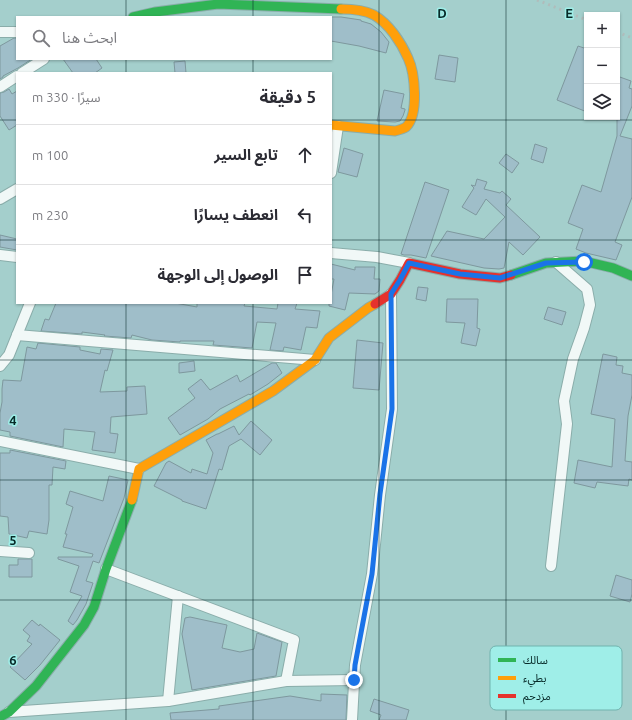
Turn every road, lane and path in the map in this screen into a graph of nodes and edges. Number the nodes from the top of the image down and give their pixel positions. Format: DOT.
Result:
graph roads {
  1 [pos="138,16"];
  2 [pos="0,32"];
  3 [pos="16,32"];
  4 [pos="42,60"];
  5 [pos="24,72"];
  6 [pos="16,77"];
  7 [pos="0,87"];
  8 [pos="335,126"];
  9 [pos="332,161"];
  10 [pos="16,190"];
  11 [pos="0,199"];
  12 [pos="332,253"];
  13 [pos="0,255"];
  14 [pos="16,257"];
  15 [pos="556,262"];
  16 [pos="409,263"];
  17 [pos="632,276"];
  18 [pos="391,294"];
  19 [pos="30,304"];
  20 [pos="17,335"];
  21 [pos="315,360"];
  22 [pos="0,366"];
  23 [pos="0,441"];
  24 [pos="138,469"];
  25 [pos="0,551"];
  26 [pos="29,553"];
  27 [pos="551,566"];
  28 [pos="106,569"];
  29 [pos="178,596"];
  30 [pos="354,680"];
  31 [pos="286,682"];
  32 [pos="168,701"];
  33 [pos="9,712"];
  34 [pos="0,717"];
  35 [pos="352,720"];
  1 -- 8 [label="street"];
  2 -- 3 [label="street"];
  4 -- 5 [label="street"];
  6 -- 7 [label="street"];
  8 -- 9 [label="street"];
  10 -- 11 [label="street"];
  12 -- 16 [label="street"];
  13 -- 14 [label="street"];
  15 -- 16 [label="street"];
  15 -- 17 [label="street"];
  15 -- 27 [label="street"];
  16 -- 18 [label="street"];
  18 -- 21 [label="street"];
  18 -- 30 [label="street"];
  19 -- 20 [label="street"];
  20 -- 21 [label="street"];
  20 -- 22 [label="street"];
  21 -- 24 [label="street"];
  23 -- 24 [label="street"];
  24 -- 28 [label="street"];
  25 -- 26 [label="street"];
  28 -- 29 [label="street"];
  28 -- 33 [label="street"];
  29 -- 31 [label="street"];
  29 -- 32 [label="street"];
  30 -- 31 [label="street"];
  30 -- 35 [label="street"];
  31 -- 32 [label="street"];
  32 -- 33 [label="street"];
  33 -- 34 [label="street"];
}
